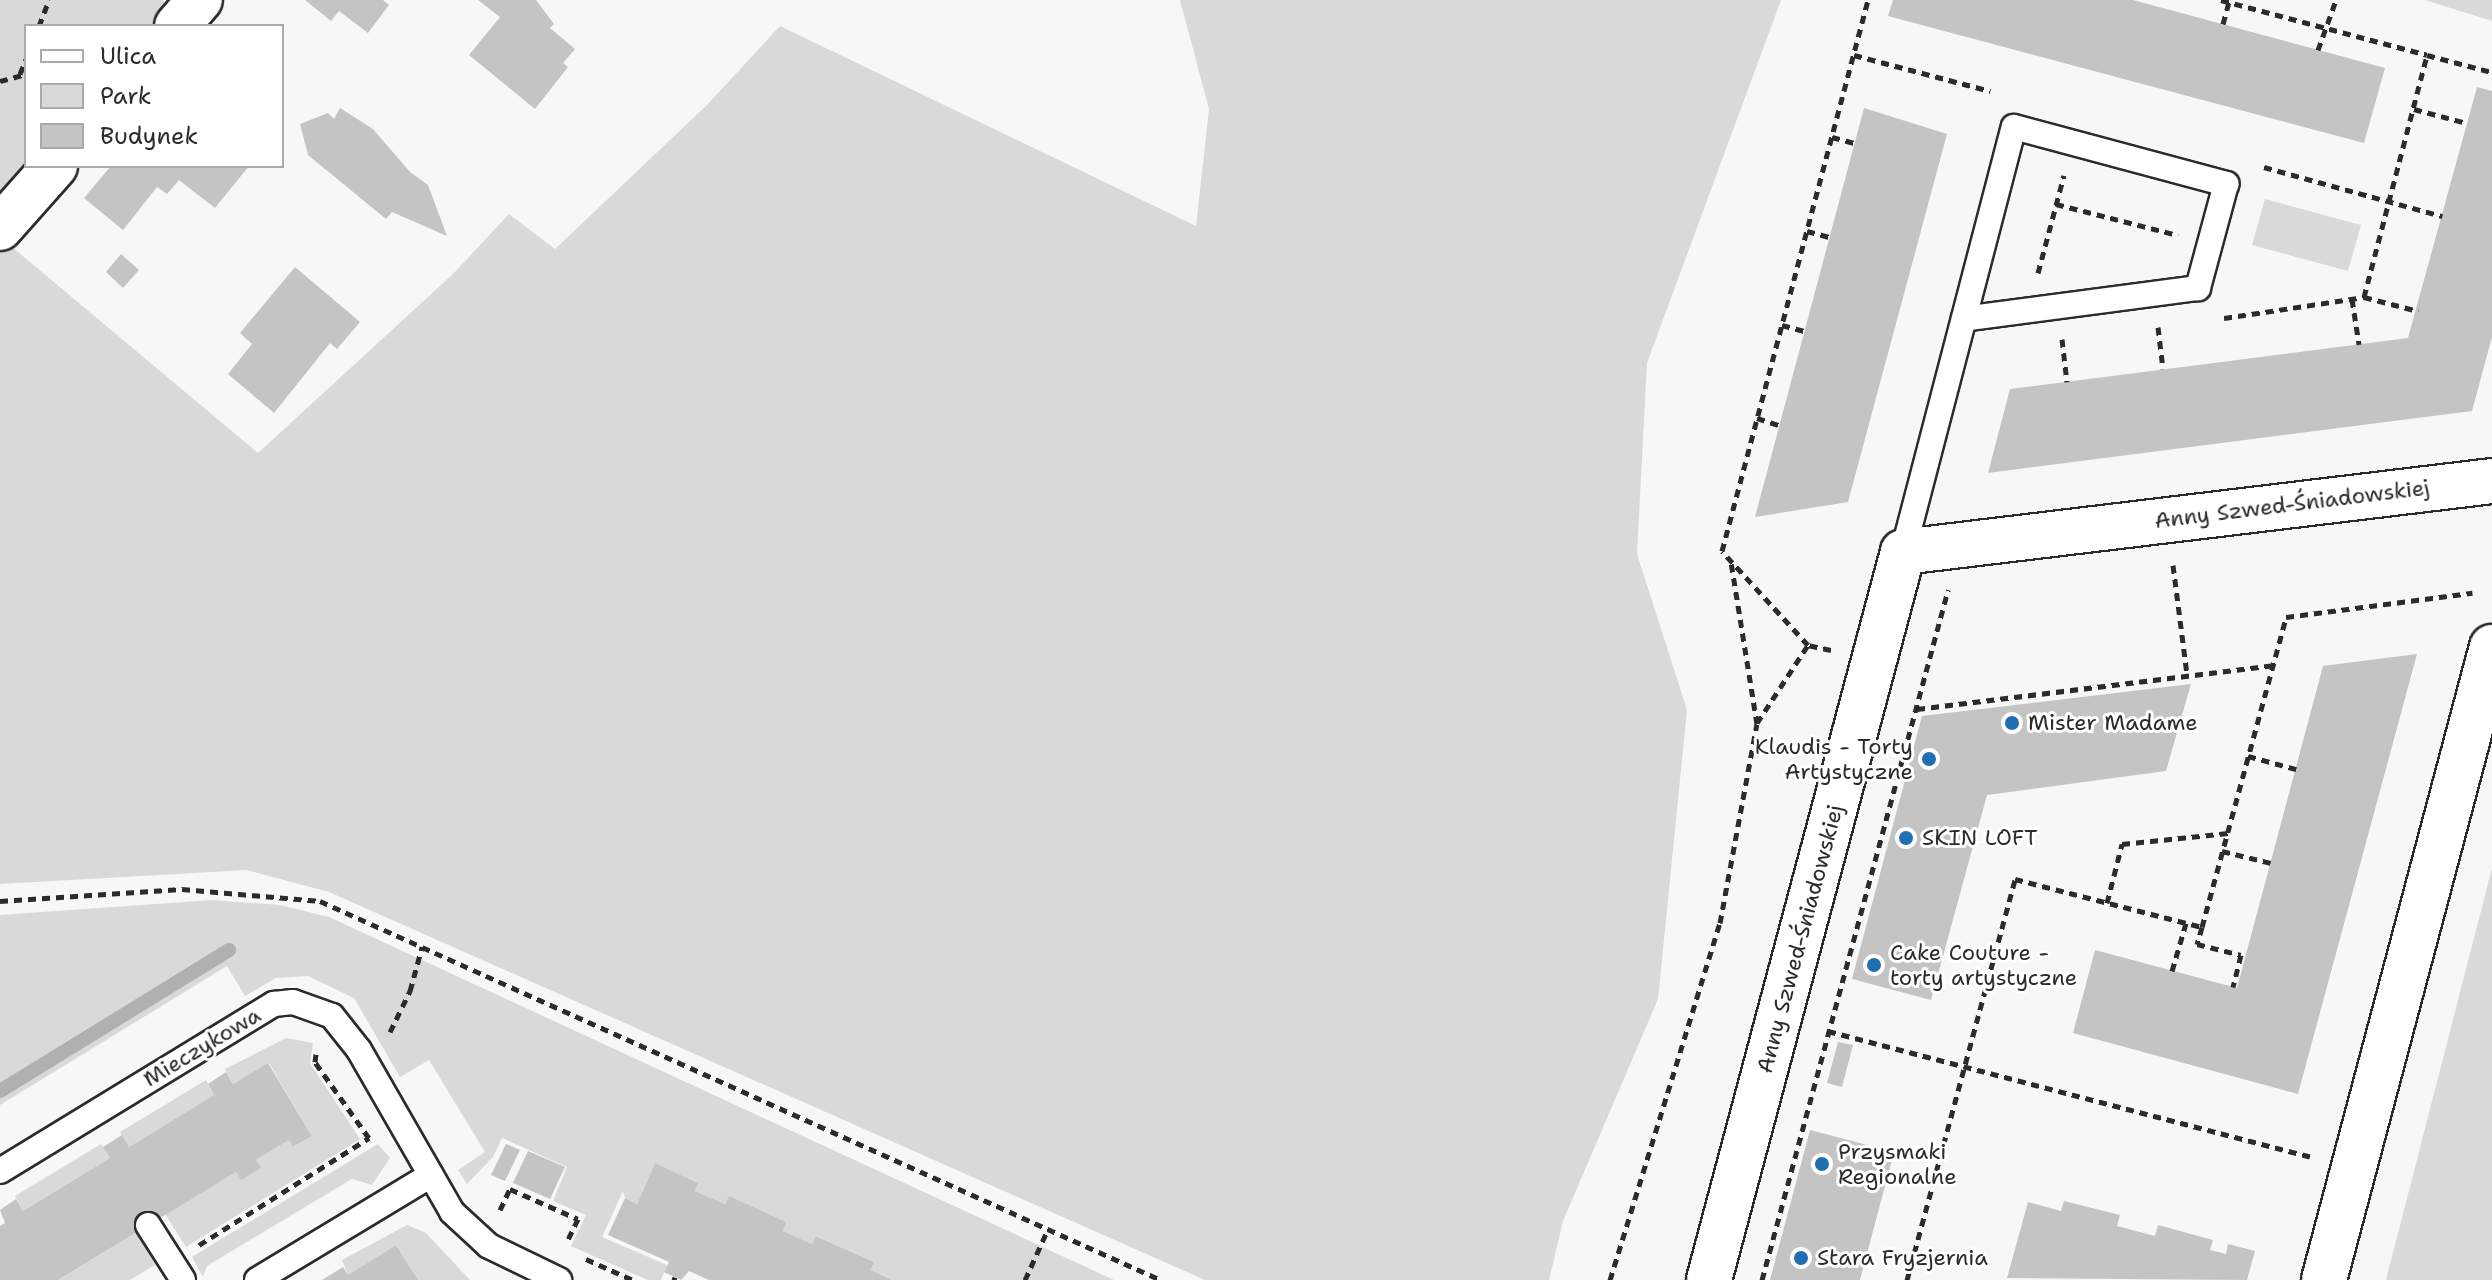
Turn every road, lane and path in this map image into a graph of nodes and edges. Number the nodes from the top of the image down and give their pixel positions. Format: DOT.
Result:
graph roads {
  1 [pos="49,0"];
  2 [pos="200,0"];
  3 [pos="1868,0"];
  4 [pos="2221,0"];
  5 [pos="2336,0"];
  6 [pos="2229,2"];
  7 [pos="40,24"];
  8 [pos="179,24"];
  9 [pos="2223,24"];
  10 [pos="2324,28"];
  11 [pos="2318,50"];
  12 [pos="1854,55"];
  13 [pos="2427,55"];
  14 [pos="2492,72"];
  15 [pos="23,74"];
  16 [pos="0,81"];
  17 [pos="1990,91"];
  18 [pos="2414,109"];
  19 [pos="2467,123"];
  20 [pos="1832,137"];
  21 [pos="1855,143"];
  22 [pos="2072,143"];
  23 [pos="2264,167"];
  24 [pos="53,168"];
  25 [pos="2389,202"];
  26 [pos="2056,204"];
  27 [pos="2442,216"];
  28 [pos="0,228"];
  29 [pos="1807,231"];
  30 [pos="1830,237"];
  31 [pos="2210,244"];
  32 [pos="2364,297"];
  33 [pos="2352,299"];
  34 [pos="2028,310"];
  35 [pos="2418,311"];
  36 [pos="2224,318"];
  37 [pos="1964,319"];
  38 [pos="1782,325"];
  39 [pos="2157,326"];
  40 [pos="1805,331"];
  41 [pos="2061,337"];
  42 [pos="2359,344"];
  43 [pos="2163,369"];
  44 [pos="2067,382"];
  45 [pos="1757,418"];
  46 [pos="1779,425"];
  47 [pos="2492,481"];
  48 [pos="2168,518"];
  49 [pos="1961,542"];
  50 [pos="1903,552"];
  51 [pos="1731,562"];
  52 [pos="2472,593"];
  53 [pos="1808,645"];
  54 [pos="2492,647"];
  55 [pos="1844,653"];
  56 [pos="2273,665"];
  57 [pos="2187,675"];
  58 [pos="1916,709"];
  59 [pos="1757,724"];
  60 [pos="2248,756"];
  61 [pos="2296,769"];
  62 [pos="2228,833"];
  63 [pos="2222,851"];
  64 [pos="2271,863"];
  65 [pos="0,901"];
  66 [pos="2107,903"];
  67 [pos="2186,923"];
  68 [pos="2202,927"];
  69 [pos="422,947"];
  70 [pos="2172,971"];
  71 [pos="2233,987"];
  72 [pos="404,1000"];
  73 [pos="1779,1018"];
  74 [pos="1829,1031"];
  75 [pos="318,1041"];
  76 [pos="1965,1067"];
  77 [pos="2354,1168"];
  78 [pos="0,1171"];
  79 [pos="431,1175"];
  80 [pos="446,1202"];
  81 [pos="148,1225"];
  82 [pos="1048,1229"];
  83 [pos="178,1271"];
  84 [pos="257,1280"];
  85 [pos="559,1280"];
  86 [pos="633,1280"];
  87 [pos="1025,1280"];
  88 [pos="1161,1280"];
  89 [pos="1610,1280"];
  90 [pos="1709,1280"];
  91 [pos="1762,1280"];
  92 [pos="1907,1280"];
  93 [pos="2324,1280"];
  1 -- 7 [label="path"];
  2 -- 8 [label="street"];
  3 -- 12 [label="path"];
  4 -- 6 [label="path"];
  5 -- 10 [label="path"];
  6 -- 9 [label="path"];
  6 -- 10 [label="path"];
  10 -- 11 [label="path"];
  10 -- 13 [label="path"];
  12 -- 17 [label="path"];
  12 -- 20 [label="path"];
  13 -- 14 [label="path"];
  13 -- 18 [label="path"];
  15 -- 16 [label="path"];
  18 -- 19 [label="path"];
  18 -- 25 [label="path"];
  20 -- 21 [label="path"];
  20 -- 29 [label="path"];
  22 -- 26 [label="path"];
  22 -- 31 [label="lane, Anny Szwed-Śniadowskiej"];
  22 -- 37 [label="lane, Anny Szwed-Śniadowskiej"];
  23 -- 25 [label="path"];
  24 -- 28 [label="street"];
  25 -- 27 [label="path"];
  25 -- 32 [label="path"];
  26 -- 31 [label="path"];
  26 -- 34 [label="path"];
  29 -- 30 [label="path"];
  29 -- 38 [label="path"];
  31 -- 34 [label="lane, Anny Szwed-Śniadowskiej"];
  32 -- 33 [label="path"];
  32 -- 35 [label="path"];
  33 -- 36 [label="path"];
  33 -- 42 [label="path"];
  34 -- 37 [label="lane, Anny Szwed-Śniadowskiej"];
  37 -- 50 [label="lane, Anny Szwed-Śniadowskiej"];
  38 -- 40 [label="path"];
  38 -- 45 [label="path"];
  39 -- 43 [label="path"];
  41 -- 44 [label="path"];
  45 -- 46 [label="path"];
  45 -- 51 [label="path"];
  47 -- 48 [label="street, Anny Szwed-Śniadowskiej"];
  48 -- 49 [label="street, Anny Szwed-Śniadowskiej"];
  48 -- 57 [label="path"];
  49 -- 50 [label="street, Anny Szwed-Śniadowskiej"];
  49 -- 58 [label="path"];
  50 -- 73 [label="street, Anny Szwed-Śniadowskiej"];
  51 -- 53 [label="path"];
  51 -- 59 [label="path"];
  52 -- 56 [label="path"];
  53 -- 55 [label="path"];
  53 -- 59 [label="path"];
  54 -- 77 [label="street"];
  56 -- 57 [label="path"];
  56 -- 60 [label="path"];
  57 -- 58 [label="path"];
  58 -- 74 [label="path"];
  59 -- 89 [label="path"];
  60 -- 61 [label="path"];
  60 -- 62 [label="path"];
  62 -- 63 [label="path"];
  62 -- 66 [label="path"];
  63 -- 64 [label="path"];
  63 -- 68 [label="path"];
  65 -- 69 [label="path"];
  66 -- 67 [label="path"];
  66 -- 76 [label="path"];
  67 -- 68 [label="path"];
  67 -- 70 [label="path"];
  68 -- 71 [label="path"];
  69 -- 72 [label="path"];
  69 -- 82 [label="path"];
  73 -- 74 [label="path"];
  73 -- 90 [label="street, Anny Szwed-Śniadowskiej"];
  74 -- 76 [label="path"];
  74 -- 91 [label="path"];
  75 -- 83 [label="path"];
  76 -- 77 [label="path"];
  76 -- 92 [label="path"];
  77 -- 93 [label="street"];
  78 -- 79 [label="lane, Mieczykowa"];
  79 -- 80 [label="lane, Mieczykowa"];
  79 -- 84 [label="lane"];
  80 -- 85 [label="lane, Mieczykowa"];
  80 -- 86 [label="path"];
  81 -- 83 [label="lane"];
  82 -- 87 [label="path"];
  82 -- 88 [label="path"];
}
